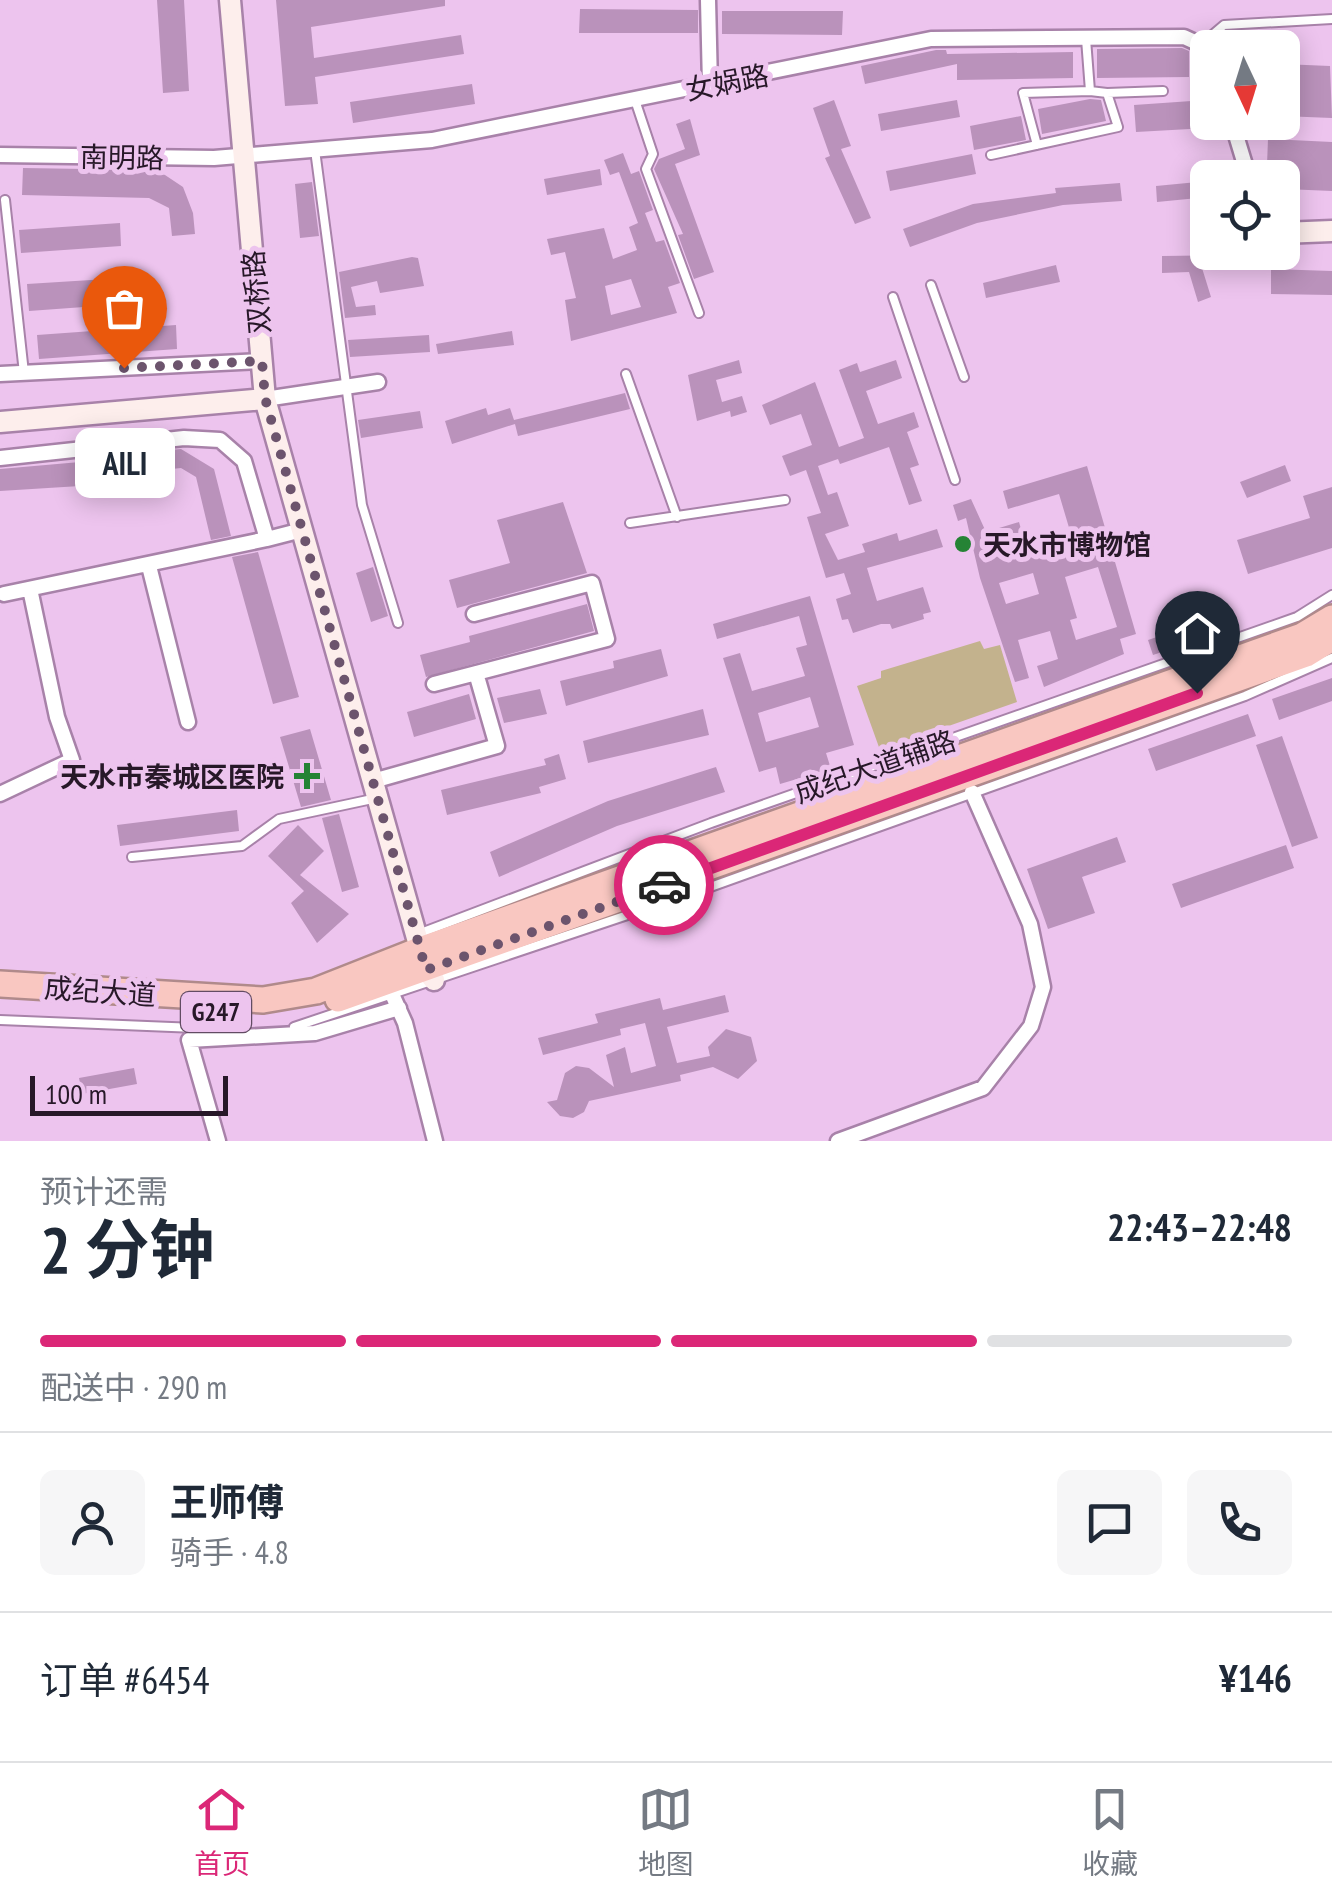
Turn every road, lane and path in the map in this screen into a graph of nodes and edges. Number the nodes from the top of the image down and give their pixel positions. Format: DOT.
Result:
graph roads {
  1 [pos="230,0"];
  2 [pos="708,0"];
  3 [pos="1332,18"];
  4 [pos="1220,30"];
  5 [pos="1086,38"];
  6 [pos="1190,39"];
  7 [pos="710,85"];
  8 [pos="1090,91"];
  9 [pos="1163,91"];
  10 [pos="1107,93"];
  11 [pos="635,100"];
  12 [pos="1037,145"];
  13 [pos="315,150"];
  14 [pos="990,155"];
  15 [pos="0,156"];
  16 [pos="244,156"];
  17 [pos="4,200"];
  18 [pos="1332,231"];
  19 [pos="1300,232"];
  20 [pos="931,285"];
  21 [pos="893,296"];
  22 [pos="699,313"];
  23 [pos="262,361"];
  24 [pos="24,372"];
  25 [pos="0,374"];
  26 [pos="626,374"];
  27 [pos="964,377"];
  28 [pos="378,382"];
  29 [pos="349,386"];
  30 [pos="265,398"];
  31 [pos="0,422"];
  32 [pos="0,458"];
  33 [pos="955,480"];
  34 [pos="785,500"];
  35 [pos="677,518"];
  36 [pos="630,522"];
  37 [pos="302,530"];
  38 [pos="267,540"];
  39 [pos="149,566"];
  40 [pos="30,589"];
  41 [pos="4,594"];
  42 [pos="1332,596"];
  43 [pos="474,614"];
  44 [pos="1332,618"];
  45 [pos="398,624"];
  46 [pos="1332,638"];
  47 [pos="1332,658"];
  48 [pos="476,673"];
  49 [pos="434,684"];
  50 [pos="188,722"];
  51 [pos="375,790"];
  52 [pos="972,792"];
  53 [pos="0,794"];
  54 [pos="132,857"];
  55 [pos="424,959"];
  56 [pos="0,984"];
  57 [pos="393,996"];
  58 [pos="0,998"];
  59 [pos="0,1020"];
  60 [pos="216,1027"];
  61 [pos="218,1141"];
  62 [pos="436,1141"];
  63 [pos="838,1141"];
  1 -- 16 [label="main road, 双桥路"];
  2 -- 7 [label="street"];
  3 -- 4 [label="lane"];
  5 -- 6 [label="street, 女娲路"];
  5 -- 7 [label="street, 女娲路"];
  5 -- 8 [label="lane"];
  7 -- 11 [label="street, 女娲路"];
  8 -- 10 [label="lane"];
  8 -- 12 [label="lane"];
  9 -- 10 [label="lane"];
  10 -- 12 [label="lane"];
  11 -- 13 [label="street, 女娲路"];
  11 -- 22 [label="lane"];
  12 -- 14 [label="lane"];
  13 -- 16 [label="street, 女娲路"];
  13 -- 29 [label="lane"];
  15 -- 16 [label="street, 南明路"];
  16 -- 23 [label="main road, 双桥路"];
  17 -- 24 [label="lane"];
  18 -- 19 [label="main road"];
  20 -- 27 [label="lane"];
  21 -- 33 [label="lane"];
  23 -- 24 [label="street"];
  23 -- 30 [label="main road, 双桥路"];
  24 -- 25 [label="street"];
  26 -- 35 [label="lane"];
  28 -- 29 [label="street"];
  29 -- 30 [label="street"];
  29 -- 45 [label="lane"];
  30 -- 31 [label="main road"];
  30 -- 37 [label="main road, 双桥路"];
  32 -- 38 [label="street"];
  34 -- 35 [label="lane"];
  35 -- 36 [label="lane"];
  37 -- 38 [label="street"];
  37 -- 51 [label="main road, 双桥路"];
  38 -- 39 [label="street"];
  39 -- 40 [label="street"];
  39 -- 50 [label="street"];
  40 -- 41 [label="street"];
  40 -- 53 [label="street"];
  42 -- 55 [label="lane, 成纪大道辅路"];
  43 -- 48 [label="street"];
  44 -- 55 [label="highway, 成纪大道 / G247"];
  46 -- 55 [label="highway, 成纪大道 / G247"];
  47 -- 52 [label="lane, 成纪大道辅路"];
  48 -- 49 [label="street"];
  48 -- 51 [label="street"];
  51 -- 54 [label="lane"];
  51 -- 55 [label="main road, 双桥路"];
  52 -- 55 [label="lane, 成纪大道辅路"];
  52 -- 63 [label="street"];
  55 -- 56 [label="highway, 成纪大道 / G247"];
  55 -- 57 [label="highway, 成纪大道 / G247"];
  57 -- 60 [label="highway, 成纪大道 / G247"];
  57 -- 62 [label="street"];
  58 -- 60 [label="highway, 成纪大道 / G247"];
  59 -- 60 [label="lane"];
  60 -- 61 [label="street"];
}
